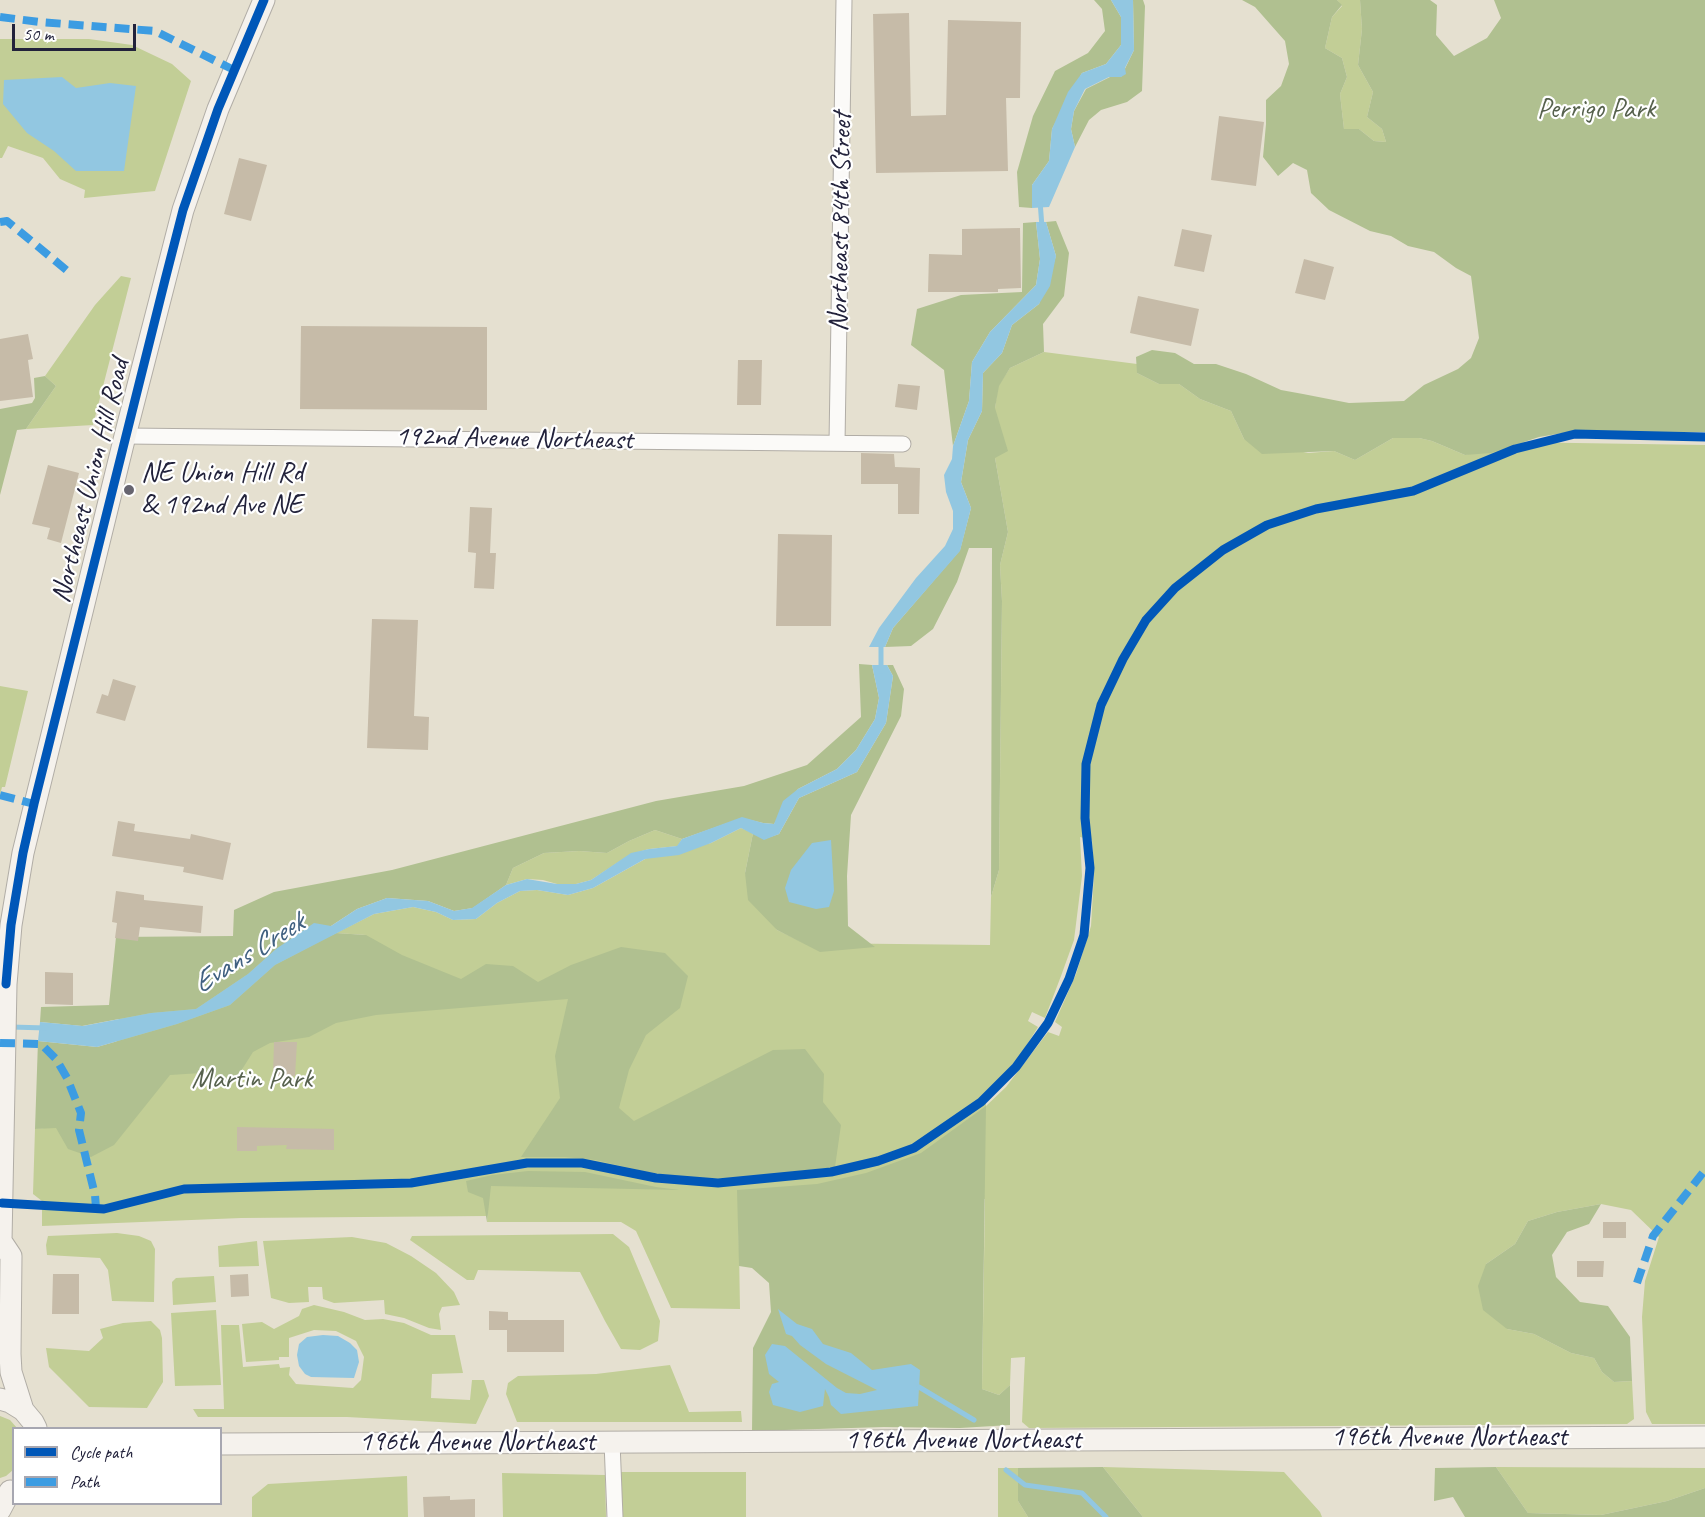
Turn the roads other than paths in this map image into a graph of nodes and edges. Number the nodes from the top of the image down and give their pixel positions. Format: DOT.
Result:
graph roads {
  1 [pos="264,0"];
  2 [pos="844,0"];
  3 [pos="125,436"];
  4 [pos="837,443"];
  5 [pos="903,444"];
  6 [pos="1,1242"];
  7 [pos="0,1399"];
  8 [pos="36,1422"];
  9 [pos="1705,1437"];
  10 [pos="612,1442"];
  11 [pos="222,1444"];
  12 [pos="8,1491"];
  13 [pos="0,1510"];
  14 [pos="615,1517"];
  1 -- 3 [label="street, Northeast Union Hill Road"];
  2 -- 4 [label="street, Northeast 84th Street"];
  3 -- 4 [label="street, 192nd Avenue Northeast"];
  3 -- 6 [label="street, Northeast Union Hill Road"];
  4 -- 5 [label="street, 192nd Avenue Northeast"];
  6 -- 8 [label="street, Northeast Union Hill Road"];
  7 -- 8 [label="street"];
  9 -- 10 [label="street, 196th Avenue Northeast"];
  10 -- 11 [label="street, 196th Avenue Northeast"];
  10 -- 14 [label="street"];
  12 -- 13 [label="street"];
}
